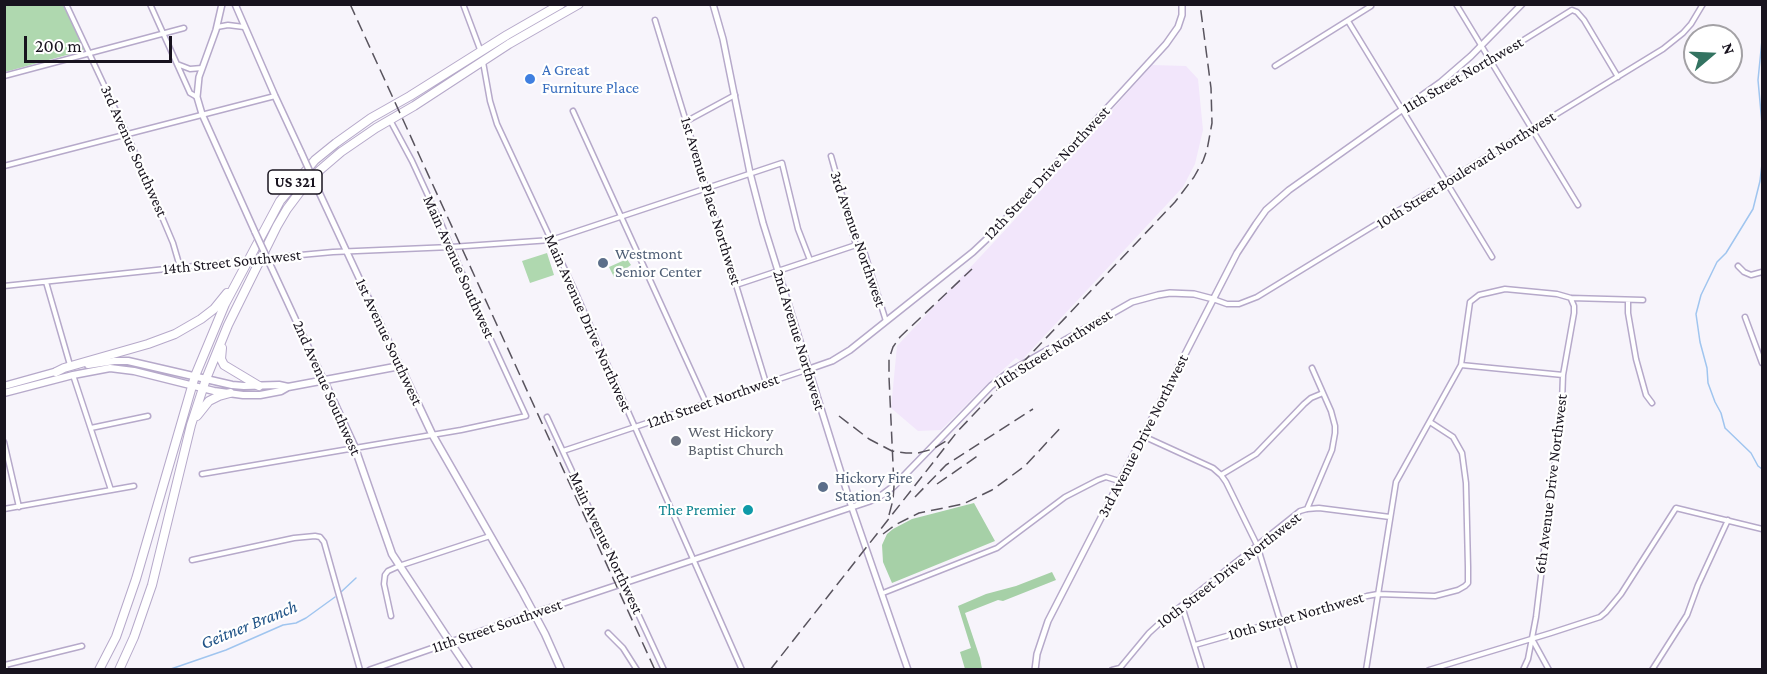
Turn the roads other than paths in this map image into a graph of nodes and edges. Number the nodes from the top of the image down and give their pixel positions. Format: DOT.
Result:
graph roads {
  1 [pos="66,4"];
  2 [pos="150,4"];
  3 [pos="222,4"];
  4 [pos="235,4"];
  5 [pos="463,4"];
  6 [pos="561,4"];
  7 [pos="579,4"];
  8 [pos="1182,4"];
  9 [pos="1456,4"];
  10 [pos="1522,4"];
  11 [pos="1703,4"];
  12 [pos="713,5"];
  13 [pos="1371,6"];
  14 [pos="655,20"];
  15 [pos="1348,21"];
  16 [pos="217,27"];
  17 [pos="244,27"];
  18 [pos="184,28"];
  19 [pos="163,34"];
  20 [pos="1480,46"];
  21 [pos="481,51"];
  22 [pos="90,54"];
  23 [pos="175,61"];
  24 [pos="483,61"];
  25 [pos="1490,61"];
  26 [pos="1275,66"];
  27 [pos="202,68"];
  28 [pos="4,76"];
  29 [pos="1618,77"];
  30 [pos="1429,91"];
  31 [pos="735,95"];
  32 [pos="275,96"];
  33 [pos="197,97"];
  34 [pos="1402,110"];
  35 [pos="573,111"];
  36 [pos="202,114"];
  37 [pos="390,119"];
  38 [pos="687,121"];
  39 [pos="1532,129"];
  40 [pos="127,134"];
  41 [pos="831,156"];
  42 [pos="4,165"];
  43 [pos="750,173"];
  44 [pos="1446,182"];
  45 [pos="707,187"];
  46 [pos="1578,205"];
  47 [pos="1266,210"];
  48 [pos="621,216"];
  49 [pos="550,240"];
  50 [pos="856,245"];
  51 [pos="451,247"];
  52 [pos="347,252"];
  53 [pos="1492,257"];
  54 [pos="267,258"];
  55 [pos="810,260"];
  56 [pos="1738,266"];
  57 [pos="180,267"];
  58 [pos="778,272"];
  59 [pos="1762,272"];
  60 [pos="46,282"];
  61 [pos="236,283"];
  62 [pos="736,285"];
  63 [pos="4,286"];
  64 [pos="1571,298"];
  65 [pos="1213,299"];
  66 [pos="1628,300"];
  67 [pos="1643,300"];
  68 [pos="1745,317"];
  69 [pos="886,321"];
  70 [pos="228,325"];
  71 [pos="1762,361"];
  72 [pos="1461,365"];
  73 [pos="70,366"];
  74 [pos="400,366"];
  75 [pos="1312,368"];
  76 [pos="809,369"];
  77 [pos="56,372"];
  78 [pos="73,375"];
  79 [pos="1563,375"];
  80 [pos="195,376"];
  81 [pos="206,379"];
  82 [pos="324,381"];
  83 [pos="766,383"];
  84 [pos="192,385"];
  85 [pos="4,386"];
  86 [pos="259,386"];
  87 [pos="288,387"];
  88 [pos="203,388"];
  89 [pos="4,393"];
  90 [pos="230,393"];
  91 [pos="1323,393"];
  92 [pos="706,403"];
  93 [pos="1652,403"];
  94 [pos="148,416"];
  95 [pos="547,417"];
  96 [pos="1430,422"];
  97 [pos="191,425"];
  98 [pos="91,428"];
  99 [pos="635,428"];
  100 [pos="432,434"];
  101 [pos="1143,436"];
  102 [pos="4,442"];
  103 [pos="355,448"];
  104 [pos="563,451"];
  105 [pos="202,474"];
  106 [pos="1221,475"];
  107 [pos="1119,481"];
  108 [pos="134,486"];
  109 [pos="111,490"];
  110 [pos="19,507"];
  111 [pos="852,508"];
  112 [pos="4,509"];
  113 [pos="1307,509"];
  114 [pos="1390,517"];
  115 [pos="1728,520"];
  116 [pos="1762,529"];
  117 [pos="490,536"];
  118 [pos="1257,544"];
  119 [pos="192,560"];
  120 [pos="695,560"];
  121 [pos="399,566"];
  122 [pos="625,584"];
  123 [pos="883,593"];
  124 [pos="1378,594"];
  125 [pos="1182,606"];
  126 [pos="534,613"];
  127 [pos="391,616"];
  128 [pos="1279,621"];
  129 [pos="608,633"];
  130 [pos="1532,639"];
  131 [pos="450,642"];
  132 [pos="1195,645"];
  133 [pos="82,646"];
  134 [pos="1455,662"];
  135 [pos="5,664"];
  136 [pos="6,669"];
  137 [pos="97,669"];
  138 [pos="119,669"];
  139 [pos="360,669"];
  140 [pos="370,669"];
  141 [pos="470,669"];
  142 [pos="561,669"];
  143 [pos="637,669"];
  144 [pos="664,669"];
  145 [pos="742,669"];
  146 [pos="908,669"];
  147 [pos="1035,669"];
  148 [pos="1112,669"];
  149 [pos="1120,669"];
  150 [pos="1202,669"];
  151 [pos="1295,669"];
  152 [pos="1366,669"];
  153 [pos="1429,669"];
  154 [pos="1457,669"];
  155 [pos="1523,669"];
  156 [pos="1549,669"];
  157 [pos="1652,669"];
  1 -- 22 [label="street, 3rd Avenue Southwest"];
  2 -- 19 [label="street, 2nd Avenue Southwest"];
  3 -- 16 [label="main road, 2nd Avenue Southwest"];
  4 -- 17 [label="main road, 1st Avenue Southwest"];
  5 -- 21 [label="street, Main Avenue Drive Northwest"];
  6 -- 21 [label="highway, US 321"];
  7 -- 24 [label="highway, US 321"];
  8 -- 69 [label="main road, 12th Street Drive Northwest"];
  9 -- 20 [label="street"];
  10 -- 20 [label="main road"];
  11 -- 29 [label="street, 10th Street Boulevard Northwest"];
  12 -- 31 [label="main road, 2nd Avenue Northwest"];
  13 -- 15 [label="street"];
  14 -- 38 [label="street, 1st Avenue Place Northwest"];
  15 -- 26 [label="street"];
  15 -- 34 [label="street"];
  16 -- 17 [label="street"];
  16 -- 27 [label="main road, 2nd Avenue Southwest"];
  17 -- 32 [label="main road, 1st Avenue Southwest"];
  18 -- 19 [label="street"];
  19 -- 22 [label="street"];
  19 -- 23 [label="street, 2nd Avenue Southwest"];
  20 -- 25 [label="street"];
  20 -- 30 [label="main road"];
  21 -- 24 [label="street, Main Avenue Drive Northwest"];
  21 -- 61 [label="highway, US 321"];
  22 -- 28 [label="street"];
  22 -- 40 [label="street, 3rd Avenue Southwest"];
  23 -- 27 [label="street"];
  23 -- 33 [label="street, 2nd Avenue Southwest"];
  24 -- 37 [label="highway, US 321"];
  24 -- 49 [label="street, Main Avenue Drive Northwest"];
  25 -- 29 [label="street, 11th Street Northwest"];
  25 -- 30 [label="street, 11th Street Northwest"];
  25 -- 39 [label="street"];
  27 -- 33 [label="main road, 2nd Avenue Southwest"];
  29 -- 39 [label="street, 10th Street Boulevard Northwest"];
  30 -- 34 [label="main road, 11th Street Northwest"];
  31 -- 38 [label="street"];
  31 -- 43 [label="main road, 2nd Avenue Northwest"];
  32 -- 36 [label="street"];
  32 -- 52 [label="main road, 1st Avenue Southwest, bridge"];
  33 -- 36 [label="main road, 2nd Avenue Southwest"];
  34 -- 44 [label="street"];
  34 -- 47 [label="main road, 11th Street Northwest"];
  35 -- 48 [label="street"];
  36 -- 40 [label="street"];
  36 -- 54 [label="main road, 2nd Avenue Southwest, bridge"];
  37 -- 51 [label="street, Main Avenue Southwest"];
  37 -- 70 [label="highway, US 321"];
  38 -- 45 [label="street, 1st Avenue Place Northwest"];
  39 -- 44 [label="street, 10th Street Boulevard Northwest"];
  39 -- 46 [label="street"];
  40 -- 42 [label="street"];
  40 -- 57 [label="street, 3rd Avenue Southwest"];
  41 -- 50 [label="street, 3rd Avenue Northwest"];
  43 -- 45 [label="street, 14th Street Southwest"];
  43 -- 55 [label="street, 14th Street Southwest"];
  43 -- 58 [label="main road, 2nd Avenue Northwest"];
  44 -- 53 [label="street"];
  44 -- 65 [label="street, 10th Street Boulevard Northwest"];
  45 -- 48 [label="street, 14th Street Southwest"];
  45 -- 62 [label="street, 1st Avenue Place Northwest"];
  47 -- 65 [label="main road, 3rd Avenue Drive Northwest"];
  48 -- 49 [label="street, 14th Street Southwest"];
  48 -- 92 [label="street"];
  49 -- 51 [label="street, 14th Street Southwest"];
  49 -- 99 [label="street, Main Avenue Drive Northwest"];
  50 -- 55 [label="street"];
  50 -- 69 [label="street, 3rd Avenue Northwest"];
  51 -- 52 [label="street, 14th Street Southwest"];
  51 -- 100 [label="street, Main Avenue Southwest"];
  52 -- 54 [label="street, 14th Street Southwest"];
  52 -- 74 [label="main road, 1st Avenue Southwest"];
  54 -- 57 [label="street, 14th Street Southwest, bridge"];
  54 -- 82 [label="main road, 2nd Avenue Southwest"];
  55 -- 58 [label="street"];
  56 -- 59 [label="street"];
  57 -- 60 [label="street, 14th Street Southwest"];
  58 -- 62 [label="street"];
  58 -- 76 [label="main road, 2nd Avenue Northwest"];
  60 -- 63 [label="street, 14th Street Southwest"];
  60 -- 73 [label="street"];
  61 -- 73 [label="highway"];
  61 -- 80 [label="highway, US 321"];
  62 -- 83 [label="street, 1st Avenue Place Northwest"];
  64 -- 66 [label="street"];
  64 -- 72 [label="street"];
  64 -- 79 [label="street, 6th Avenue Drive Northwest"];
  65 -- 101 [label="main road, 3rd Avenue Drive Northwest"];
  65 -- 111 [label="main road, 11th Street Northwest"];
  66 -- 67 [label="street"];
  66 -- 93 [label="street"];
  68 -- 71 [label="street"];
  69 -- 76 [label="main road, 12th Street Northwest"];
  70 -- 81 [label="highway, US 321"];
  70 -- 86 [label="highway"];
  72 -- 79 [label="street"];
  72 -- 96 [label="street"];
  73 -- 77 [label="highway"];
  74 -- 82 [label="main road"];
  74 -- 100 [label="main road, 1st Avenue Southwest"];
  75 -- 91 [label="street"];
  76 -- 83 [label="street, 12th Street Northwest"];
  76 -- 111 [label="main road, 2nd Avenue Northwest"];
  77 -- 80 [label="main road"];
  77 -- 85 [label="main road"];
  78 -- 84 [label="main road"];
  78 -- 89 [label="main road"];
  78 -- 98 [label="street"];
  79 -- 130 [label="street, 6th Avenue Drive Northwest"];
  80 -- 81 [label="main road"];
  80 -- 84 [label="highway, US 321"];
  81 -- 86 [label="main road"];
  81 -- 88 [label="highway, US 321"];
  82 -- 87 [label="main road"];
  82 -- 103 [label="main road, 2nd Avenue Southwest"];
  83 -- 92 [label="street, 12th Street Northwest"];
  84 -- 88 [label="main road"];
  84 -- 137 [label="highway, US 321"];
  86 -- 87 [label="main road"];
  87 -- 90 [label="main road"];
  88 -- 90 [label="main road"];
  88 -- 97 [label="highway, US 321"];
  90 -- 97 [label="highway"];
  91 -- 106 [label="street"];
  91 -- 113 [label="street"];
  92 -- 99 [label="street, 12th Street Northwest"];
  94 -- 98 [label="street"];
  95 -- 104 [label="street, Main Avenue Northwest"];
  96 -- 114 [label="street"];
  96 -- 124 [label="street, 10th Street Northwest"];
  97 -- 138 [label="highway, US 321"];
  98 -- 109 [label="street"];
  99 -- 104 [label="street, 12th Street Northwest"];
  99 -- 120 [label="street, Main Avenue Drive Northwest"];
  100 -- 103 [label="street"];
  100 -- 117 [label="main road, 1st Avenue Southwest"];
  101 -- 106 [label="street"];
  101 -- 107 [label="main road, 3rd Avenue Drive Northwest"];
  102 -- 110 [label="street"];
  103 -- 105 [label="street"];
  103 -- 121 [label="main road, 2nd Avenue Southwest"];
  104 -- 122 [label="street, Main Avenue Northwest"];
  106 -- 118 [label="street"];
  107 -- 123 [label="street"];
  107 -- 147 [label="main road, 3rd Avenue Drive Northwest"];
  108 -- 109 [label="street"];
  109 -- 110 [label="street"];
  110 -- 112 [label="street"];
  111 -- 120 [label="main road, 11th Street Northwest"];
  111 -- 123 [label="main road, 2nd Avenue Northwest"];
  113 -- 114 [label="street, 10th Street Drive Northwest"];
  113 -- 118 [label="street, 10th Street Drive Northwest"];
  114 -- 124 [label="street"];
  115 -- 116 [label="street"];
  115 -- 130 [label="street"];
  115 -- 157 [label="street"];
  117 -- 121 [label="street"];
  117 -- 126 [label="main road, 1st Avenue Southwest"];
  118 -- 125 [label="street, 10th Street Drive Northwest"];
  118 -- 128 [label="street"];
  119 -- 139 [label="street"];
  120 -- 122 [label="main road, 11th Street Northwest"];
  120 -- 145 [label="street, Main Avenue Drive Northwest"];
  121 -- 127 [label="street"];
  121 -- 131 [label="main road, 2nd Avenue Southwest"];
  122 -- 126 [label="main road, 11th Street Southwest"];
  122 -- 144 [label="street, Main Avenue Northwest"];
  123 -- 146 [label="main road, 2nd Avenue Northwest"];
  124 -- 128 [label="street, 10th Street Northwest"];
  124 -- 152 [label="street"];
  125 -- 132 [label="street"];
  125 -- 149 [label="street, 10th Street Drive Northwest"];
  126 -- 131 [label="main road, 11th Street Southwest"];
  126 -- 142 [label="main road, 1st Avenue Southwest"];
  128 -- 132 [label="street, 10th Street Northwest"];
  128 -- 151 [label="street"];
  129 -- 143 [label="street"];
  130 -- 134 [label="street"];
  130 -- 155 [label="street, 6th Avenue Drive Northwest"];
  130 -- 156 [label="street"];
  131 -- 140 [label="main road, 11th Street Southwest"];
  131 -- 141 [label="main road, 2nd Avenue Southwest"];
  132 -- 150 [label="street"];
  133 -- 135 [label="street"];
  134 -- 153 [label="street"];
  134 -- 154 [label="street"];
  135 -- 136 [label="main road"];
  148 -- 149 [label="street"];
}
